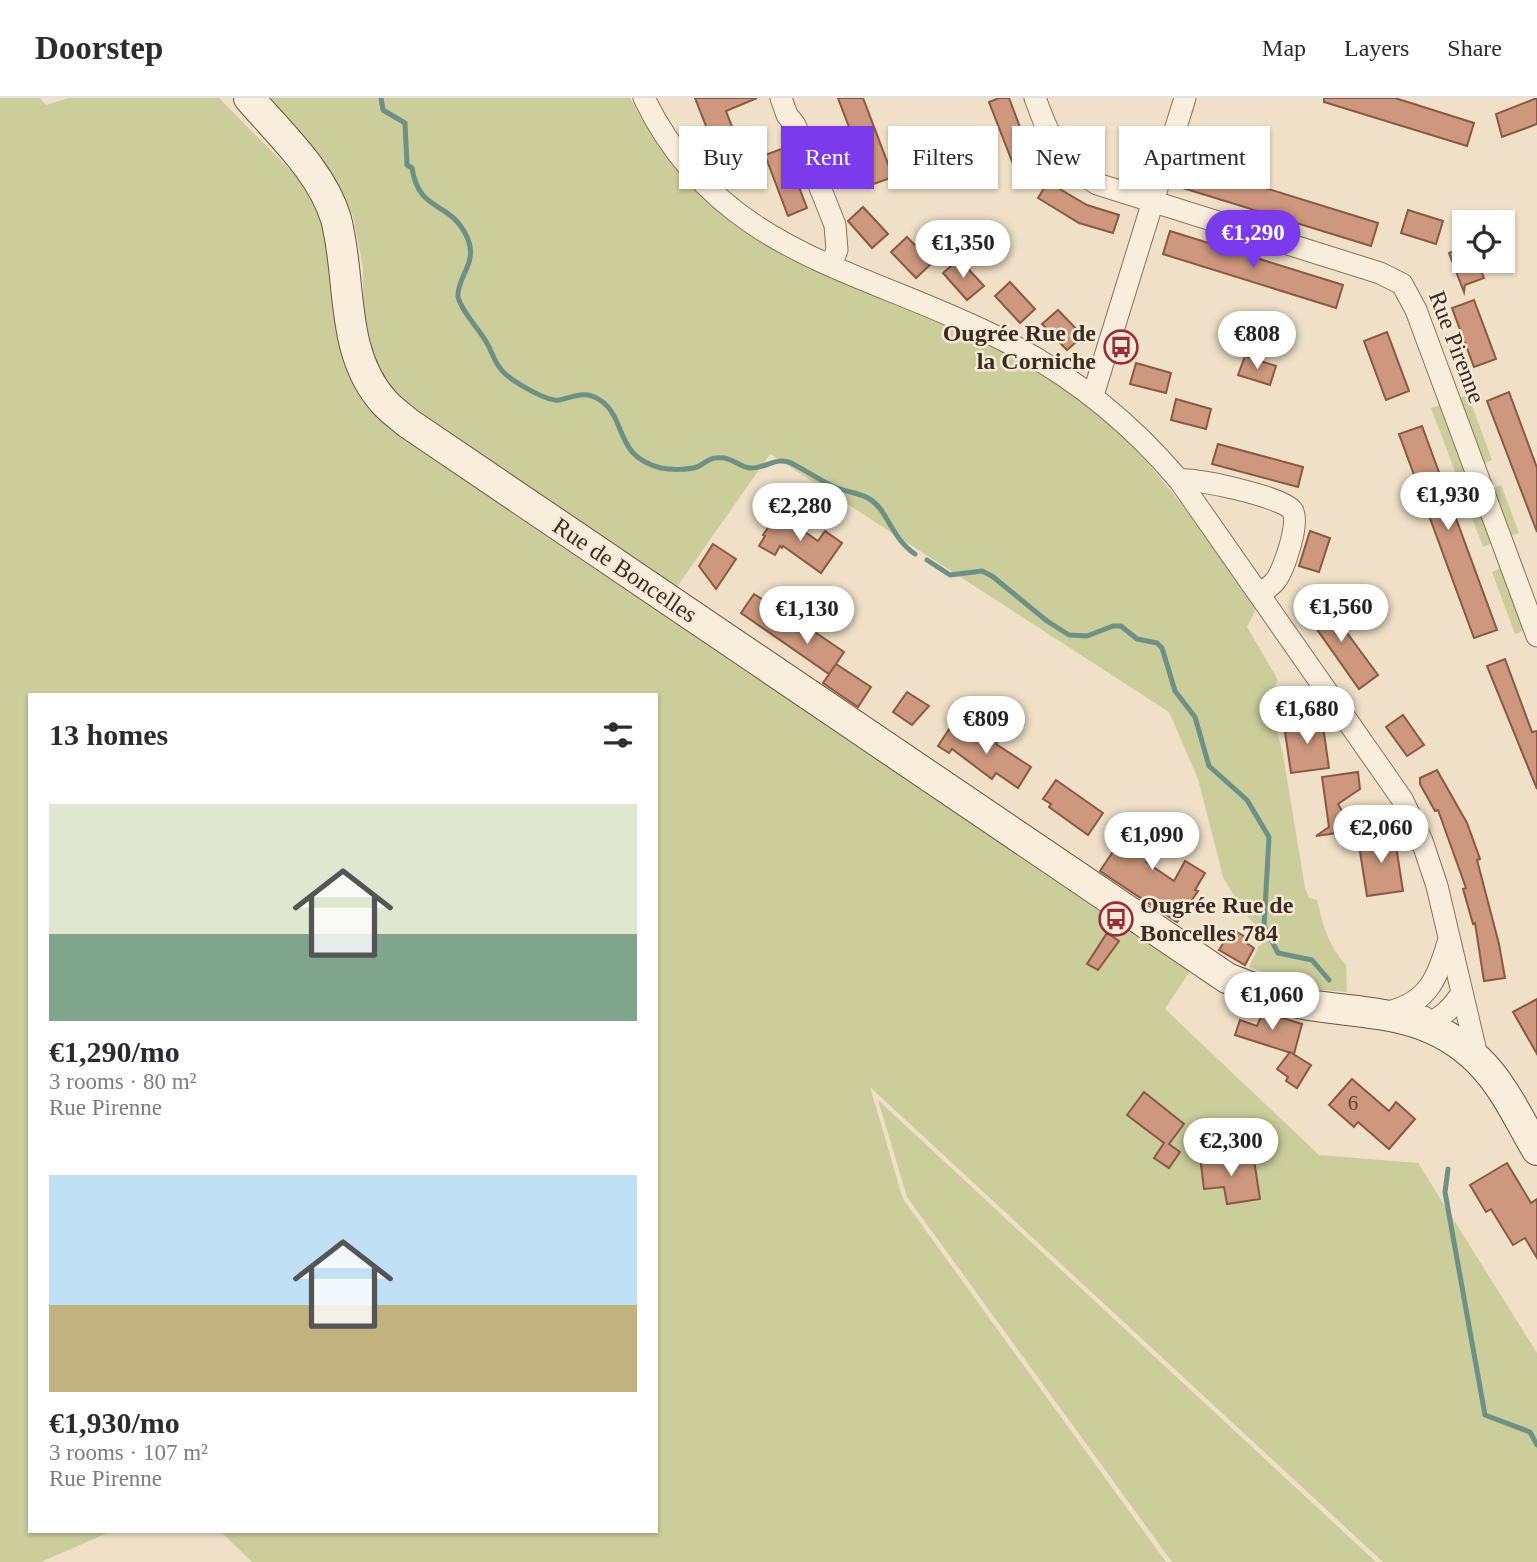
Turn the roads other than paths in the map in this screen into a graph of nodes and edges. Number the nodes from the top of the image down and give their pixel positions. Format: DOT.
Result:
graph roads {
  1 [pos="249,98"];
  2 [pos="644,98"];
  3 [pos="780,98"];
  4 [pos="1035,98"];
  5 [pos="1185,98"];
  6 [pos="1153,202"];
  7 [pos="831,265"];
  8 [pos="1093,395"];
  9 [pos="1179,480"];
  10 [pos="1259,594"];
  11 [pos="1537,636"];
  12 [pos="1448,940"];
  13 [pos="1427,991"];
  14 [pos="1462,993"];
  15 [pos="1383,1013"];
  16 [pos="1425,1025"];
  17 [pos="1478,1060"];
  18 [pos="1537,1150"];
  1 -- 15 [label="main road, Rue de Boncelles"];
  2 -- 7 [label="street"];
  3 -- 7 [label="street"];
  4 -- 6 [label="street"];
  5 -- 6 [label="street"];
  6 -- 8 [label="street"];
  6 -- 11 [label="street, Rue Pirenne"];
  7 -- 8 [label="street"];
  8 -- 9 [label="street"];
  9 -- 10 [label="street"];
  9 -- 10 [label="street"];
  10 -- 12 [label="street"];
  12 -- 13 [label="street"];
  12 -- 14 [label="street"];
  13 -- 15 [label="street"];
  13 -- 16 [label="street"];
  14 -- 16 [label="street"];
  14 -- 17 [label="street"];
  15 -- 16 [label="main road, Rue de Boncelles"];
  16 -- 17 [label="main road, Rue de Boncelles"];
  17 -- 18 [label="main road, Rue de Boncelles"];
}
